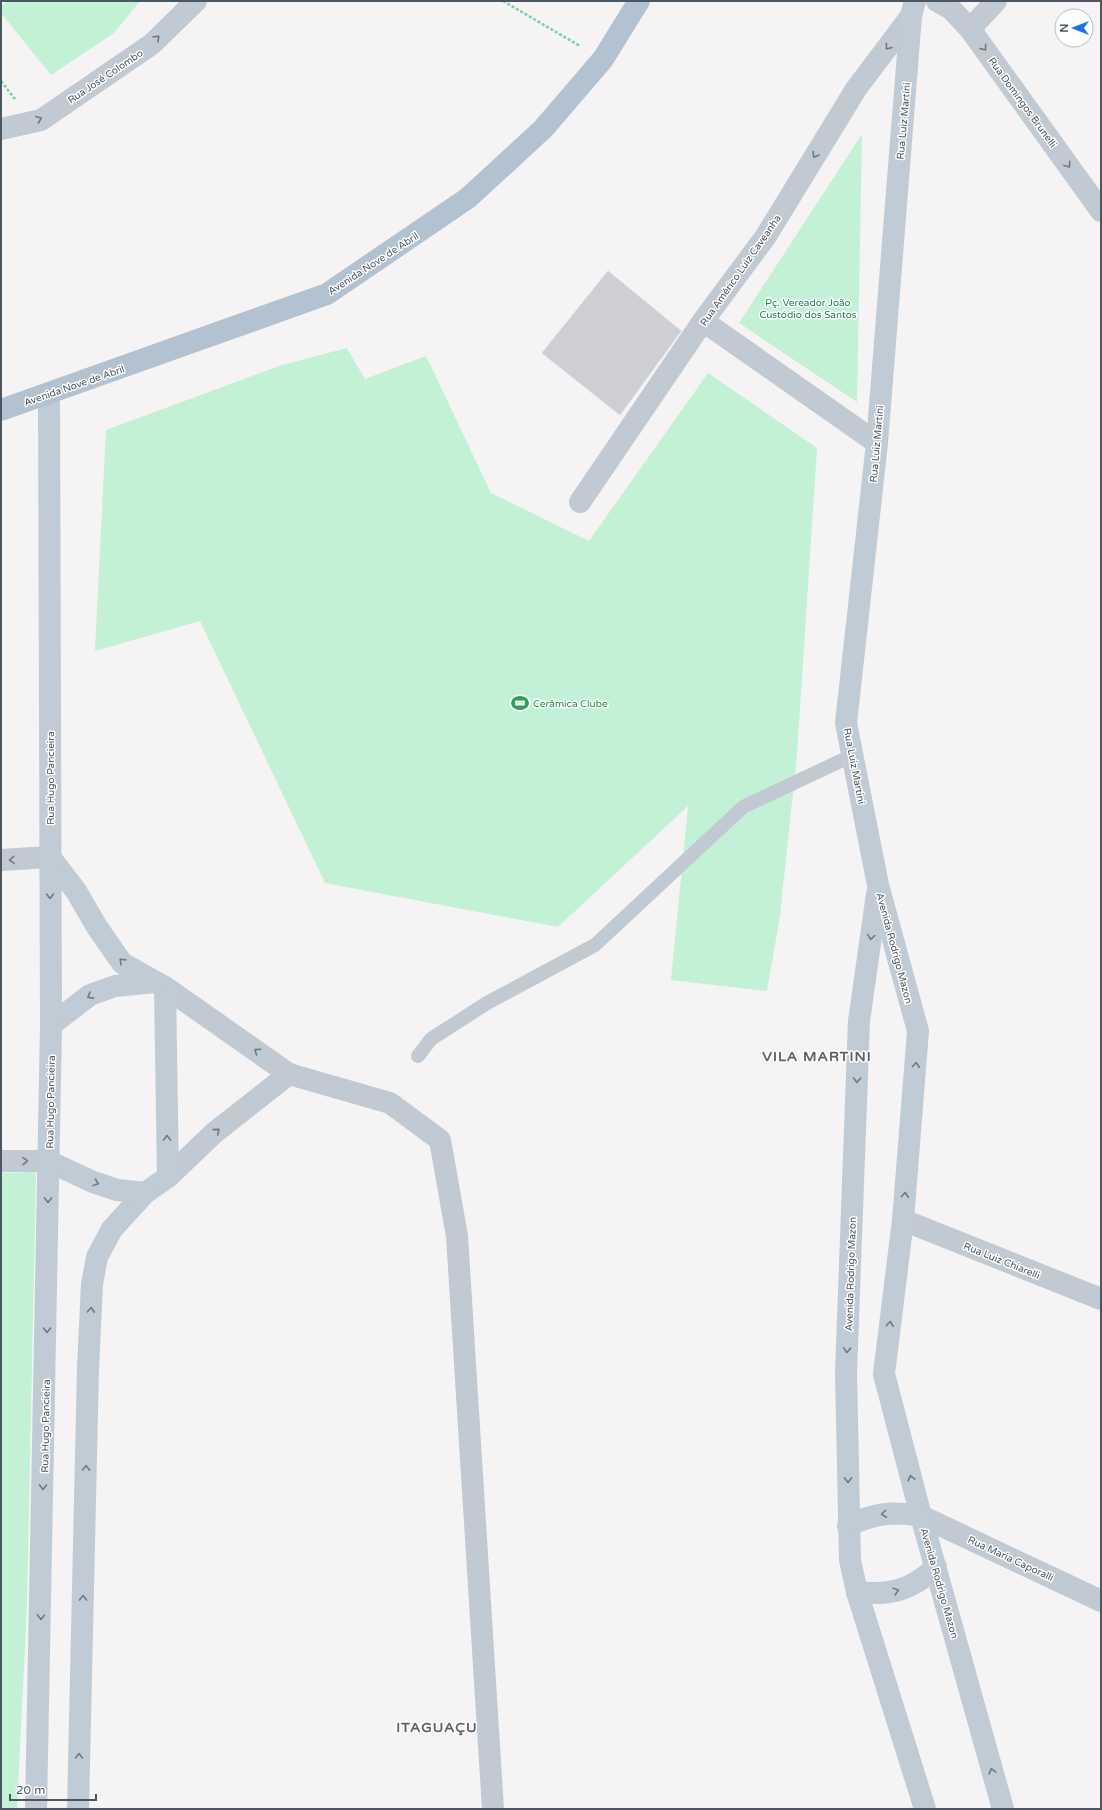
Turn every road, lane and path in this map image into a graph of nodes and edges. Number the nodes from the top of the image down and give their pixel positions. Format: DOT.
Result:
graph roads {
  1 [pos="196,1"];
  2 [pos="503,1"];
  3 [pos="639,1"];
  4 [pos="937,1"];
  5 [pos="996,1"];
  6 [pos="913,9"];
  7 [pos="970,29"];
  8 [pos="603,60"];
  9 [pos="1,81"];
  10 [pos="19,100"];
  11 [pos="1,129"];
  12 [pos="1101,211"];
  13 [pos="703,321"];
  14 [pos="49,394"];
  15 [pos="1,410"];
  16 [pos="877,443"];
  17 [pos="580,502"];
  18 [pos="853,755"];
  19 [pos="50,857"];
  20 [pos="1,860"];
  21 [pos="878,885"];
  22 [pos="160,985"];
  23 [pos="52,1025"];
  24 [pos="418,1056"];
  25 [pos="289,1074"];
  26 [pos="48,1160"];
  27 [pos="1,1161"];
  28 [pos="168,1178"];
  29 [pos="145,1193"];
  30 [pos="903,1220"];
  31 [pos="1101,1299"];
  32 [pos="921,1516"];
  33 [pos="848,1526"];
  34 [pos="936,1567"];
  35 [pos="858,1592"];
  36 [pos="1101,1601"];
  37 [pos="36,1809"];
  38 [pos="78,1809"];
  39 [pos="492,1809"];
  40 [pos="925,1809"];
  41 [pos="1003,1809"];
  11 -- 1 [label="street, Rua José Colombo, one-way"];
  2 -- 8 [label="path"];
  3 -- 8 [label="main road, Avenida Nove de Abril"];
  4 -- 7 [label="street, Rua Domingos Brunelli"];
  5 -- 7 [label="street"];
  6 -- 13 [label="street, Rua Américo Luiz Caveanha, one-way"];
  6 -- 16 [label="street, Rua Luiz Martini"];
  7 -- 12 [label="street, Rua Domingos Brunelli, one-way"];
  8 -- 14 [label="main road, Avenida Nove de Abril"];
  9 -- 10 [label="path"];
  13 -- 16 [label="street"];
  13 -- 17 [label="street, Rua Américo Luiz Caveanha"];
  14 -- 15 [label="main road, Avenida Nove de Abril"];
  14 -- 19 [label="street, Rua Hugo Pancieira"];
  16 -- 18 [label="street, Rua Luiz Martini"];
  18 -- 21 [label="street, Rua Luiz Martini"];
  18 -- 24 [label="lane"];
  19 -- 20 [label="street, one-way"];
  22 -- 19 [label="street, one-way"];
  19 -- 23 [label="street, Rua Hugo Pancieira, one-way"];
  30 -- 21 [label="street, Avenida Rodrigo Mazon, one-way"];
  21 -- 33 [label="street, Avenida Rodrigo Mazon, one-way"];
  22 -- 23 [label="street, one-way"];
  25 -- 22 [label="street, one-way"];
  28 -- 22 [label="street, one-way"];
  23 -- 26 [label="street, Rua Hugo Pancieira"];
  28 -- 25 [label="street, one-way"];
  25 -- 39 [label="street"];
  27 -- 26 [label="street, one-way"];
  26 -- 29 [label="street, one-way"];
  26 -- 37 [label="street, Rua Hugo Pancieira, one-way"];
  28 -- 29 [label="street"];
  38 -- 29 [label="street, one-way"];
  30 -- 31 [label="street, Rua Luiz Chiarelli"];
  32 -- 30 [label="street, Avenida Rodrigo Mazon, one-way"];
  32 -- 33 [label="street, one-way"];
  32 -- 34 [label="street, Avenida Rodrigo Mazon"];
  32 -- 36 [label="street, Rua Maria Caporalli"];
  33 -- 35 [label="street, Avenida Rodrigo Mazon"];
  35 -- 34 [label="street, one-way"];
  41 -- 34 [label="street, Avenida Rodrigo Mazon, one-way"];
  35 -- 40 [label="street, Avenida Rodrigo Mazon"];
}
